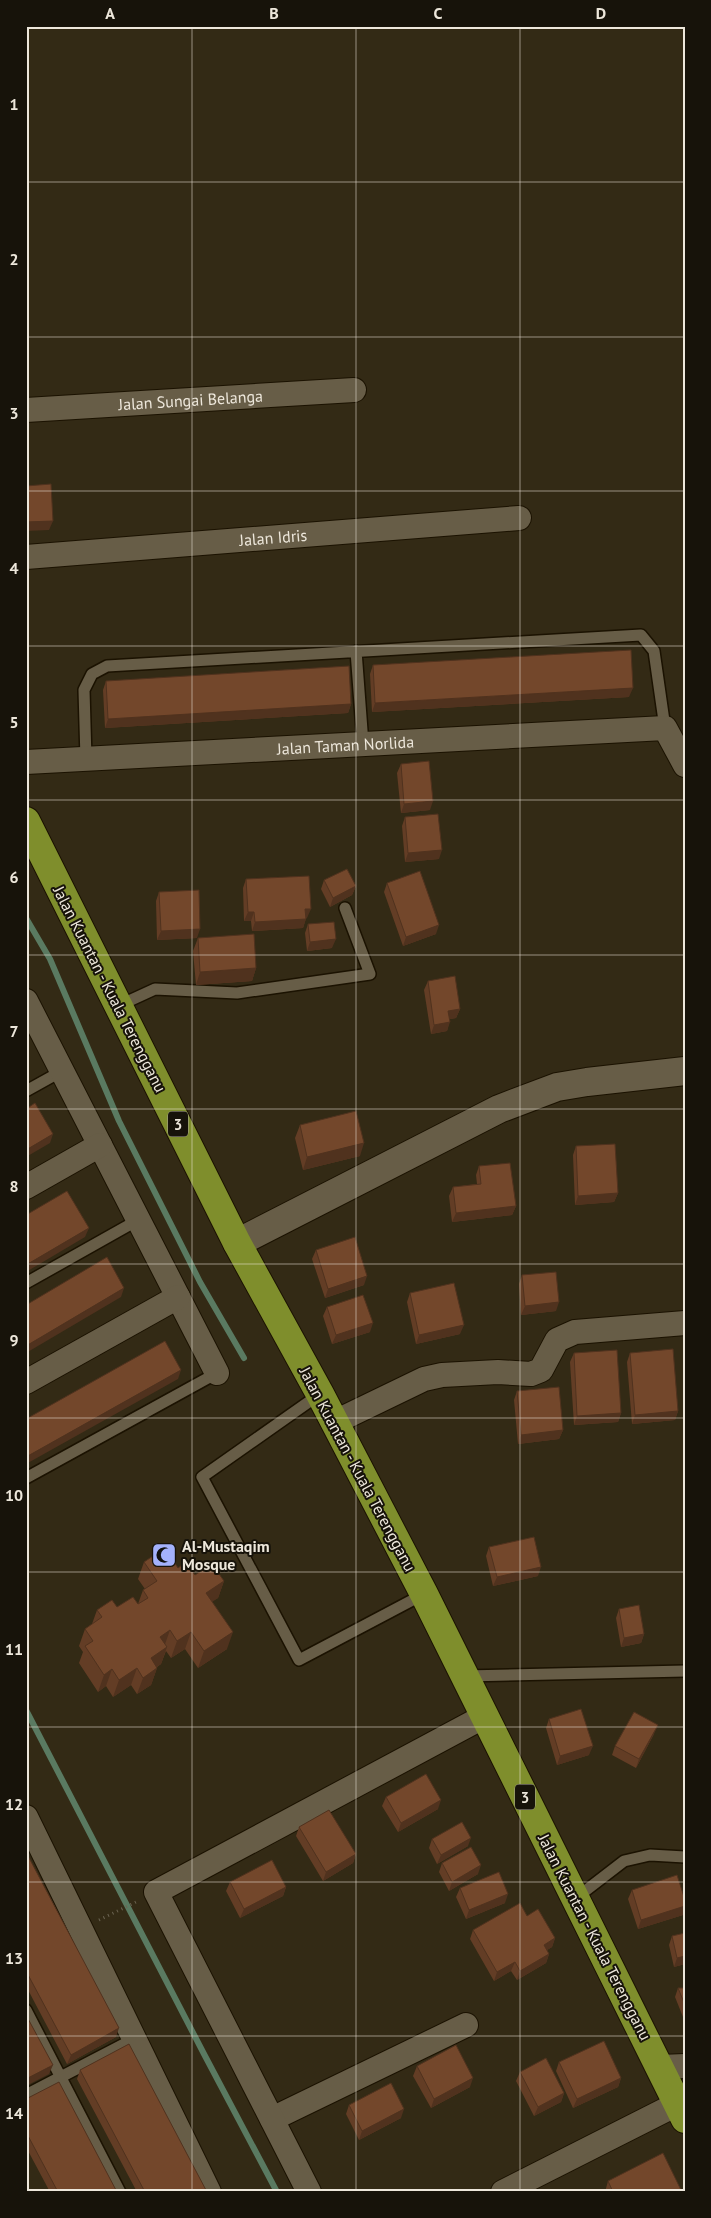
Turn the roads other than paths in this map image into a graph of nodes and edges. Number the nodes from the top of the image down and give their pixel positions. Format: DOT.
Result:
graph roads {
  1 [pos="354,390"];
  2 [pos="26,410"];
  3 [pos="519,518"];
  4 [pos="26,557"];
  5 [pos="356,650"];
  6 [pos="665,728"];
  7 [pos="363,744"];
  8 [pos="86,759"];
  9 [pos="26,762"];
  10 [pos="685,765"];
  11 [pos="29,835"];
  12 [pos="345,908"];
  13 [pos="26,1001"];
  14 [pos="118,1006"];
  15 [pos="62,1070"];
  16 [pos="685,1071"];
  17 [pos="26,1091"];
  18 [pos="100,1145"];
  19 [pos="26,1186"];
  20 [pos="138,1220"];
  21 [pos="237,1243"];
  22 [pos="26,1283"];
  23 [pos="178,1297"];
  24 [pos="685,1323"];
  25 [pos="217,1373"];
  26 [pos="26,1382"];
  27 [pos="320,1394"];
  28 [pos="335,1422"];
  29 [pos="26,1478"];
  30 [pos="424,1594"];
  31 [pos="685,1671"];
  32 [pos="465,1676"];
  33 [pos="485,1716"];
  34 [pos="26,1817"];
  35 [pos="32,1842"];
  36 [pos="685,1857"];
  37 [pos="576,1898"];
  38 [pos="26,2010"];
  39 [pos="466,2025"];
  40 [pos="134,2039"];
  41 [pos="672,2066"];
  42 [pos="61,2077"];
  43 [pos="26,2095"];
  44 [pos="681,2112"];
  45 [pos="272,2119"];
  46 [pos="120,2192"];
  47 [pos="209,2192"];
  48 [pos="309,2192"];
  49 [pos="503,2192"];
  1 -- 2 [label="street, Jalan Sungai Belanga"];
  3 -- 4 [label="street, Jalan Idris"];
  5 -- 6 [label="lane"];
  5 -- 7 [label="lane"];
  5 -- 8 [label="lane"];
  6 -- 7 [label="street, Jalan Taman Norlida"];
  6 -- 10 [label="street"];
  7 -- 8 [label="street, Jalan Taman Norlida"];
  8 -- 9 [label="street, Jalan Taman Norlida"];
  11 -- 14 [label="highway, Jalan Kuantan - Kuala Terengganu / 3"];
  12 -- 14 [label="lane"];
  13 -- 15 [label="street"];
  14 -- 21 [label="highway, Jalan Kuantan - Kuala Terengganu / 3"];
  15 -- 17 [label="lane"];
  15 -- 18 [label="street"];
  16 -- 21 [label="street"];
  18 -- 19 [label="street"];
  18 -- 20 [label="street"];
  20 -- 22 [label="lane"];
  20 -- 23 [label="street"];
  21 -- 27 [label="highway, Jalan Kuantan - Kuala Terengganu / 3"];
  23 -- 25 [label="street"];
  23 -- 26 [label="street"];
  24 -- 28 [label="street"];
  25 -- 29 [label="lane"];
  27 -- 28 [label="highway, Jalan Kuantan - Kuala Terengganu / 3"];
  27 -- 30 [label="lane"];
  28 -- 30 [label="highway, Jalan Kuantan - Kuala Terengganu / 3"];
  30 -- 32 [label="highway, Jalan Kuantan - Kuala Terengganu / 3"];
  31 -- 32 [label="lane"];
  32 -- 33 [label="highway, Jalan Kuantan - Kuala Terengganu / 3"];
  33 -- 37 [label="highway, Jalan Kuantan - Kuala Terengganu / 3"];
  33 -- 45 [label="street"];
  34 -- 35 [label="street"];
  35 -- 40 [label="street"];
  36 -- 37 [label="lane"];
  37 -- 41 [label="highway, Jalan Kuantan - Kuala Terengganu / 3"];
  38 -- 42 [label="lane"];
  39 -- 45 [label="street"];
  40 -- 42 [label="lane"];
  40 -- 47 [label="street"];
  41 -- 44 [label="highway, Jalan Kuantan - Kuala Terengganu / 3"];
  42 -- 43 [label="lane"];
  42 -- 46 [label="lane"];
  44 -- 49 [label="street"];
  45 -- 48 [label="street"];
}
